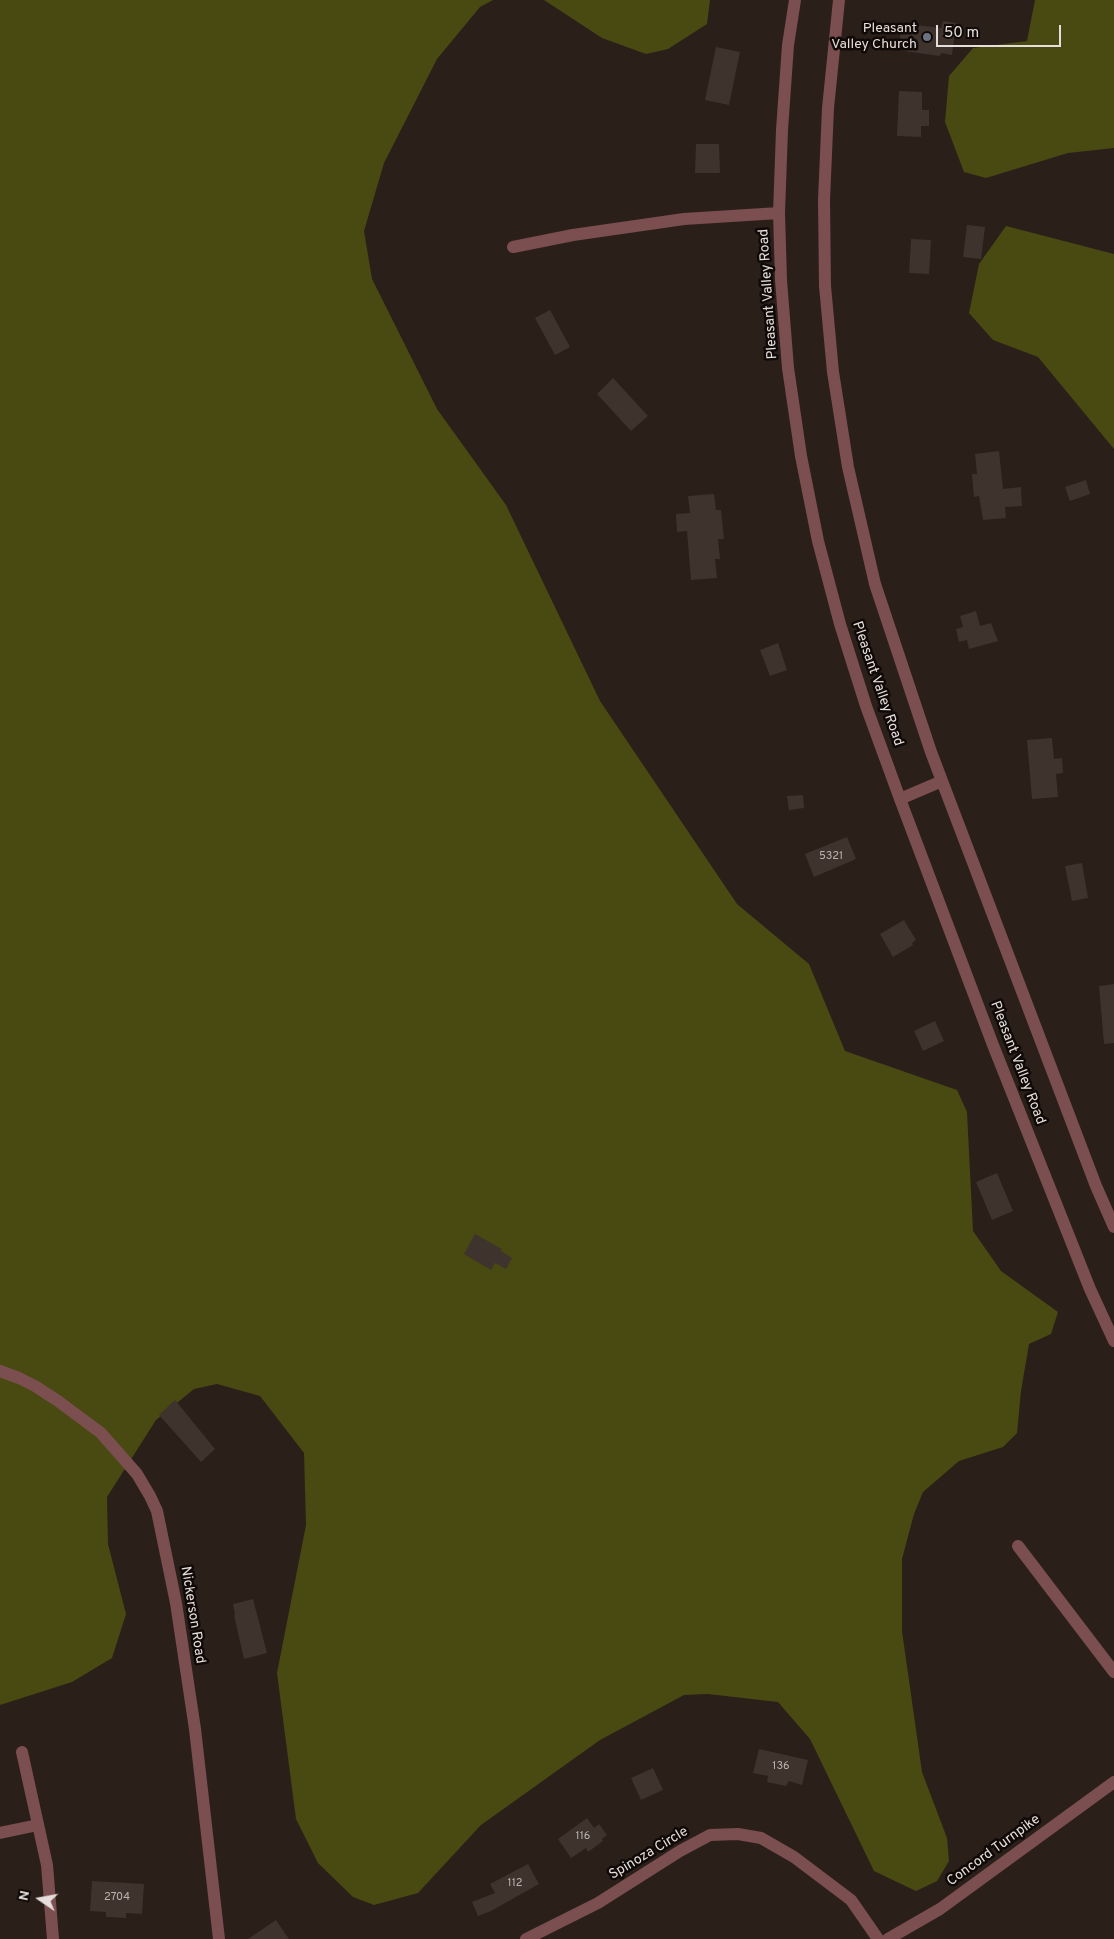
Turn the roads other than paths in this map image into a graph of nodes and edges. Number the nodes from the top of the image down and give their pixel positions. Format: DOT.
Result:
graph roads {
  1 [pos="795,0"];
  2 [pos="839,0"];
  3 [pos="779,214"];
  4 [pos="513,247"];
  5 [pos="942,781"];
  6 [pos="900,799"];
  7 [pos="1114,1227"];
  8 [pos="1114,1341"];
  9 [pos="0,1371"];
  10 [pos="1018,1546"];
  11 [pos="1114,1672"];
  12 [pos="22,1752"];
  13 [pos="1114,1782"];
  14 [pos="38,1825"];
  15 [pos="0,1833"];
  16 [pos="53,1939"];
  17 [pos="219,1939"];
  18 [pos="526,1939"];
  19 [pos="878,1939"];
  20 [pos="888,1939"];
  1 -- 3 [label="street, Pleasant Valley Road"];
  2 -- 5 [label="street, Pleasant Valley Road"];
  3 -- 4 [label="street"];
  3 -- 6 [label="street, Pleasant Valley Road"];
  5 -- 6 [label="street"];
  5 -- 7 [label="street, Pleasant Valley Road"];
  6 -- 8 [label="street, Pleasant Valley Road"];
  9 -- 17 [label="street, Nickerson Road"];
  10 -- 11 [label="street"];
  12 -- 14 [label="street"];
  13 -- 20 [label="street, Concord Turnpike"];
  14 -- 15 [label="street"];
  14 -- 16 [label="street"];
  18 -- 19 [label="street, Spinoza Circle"];
}
